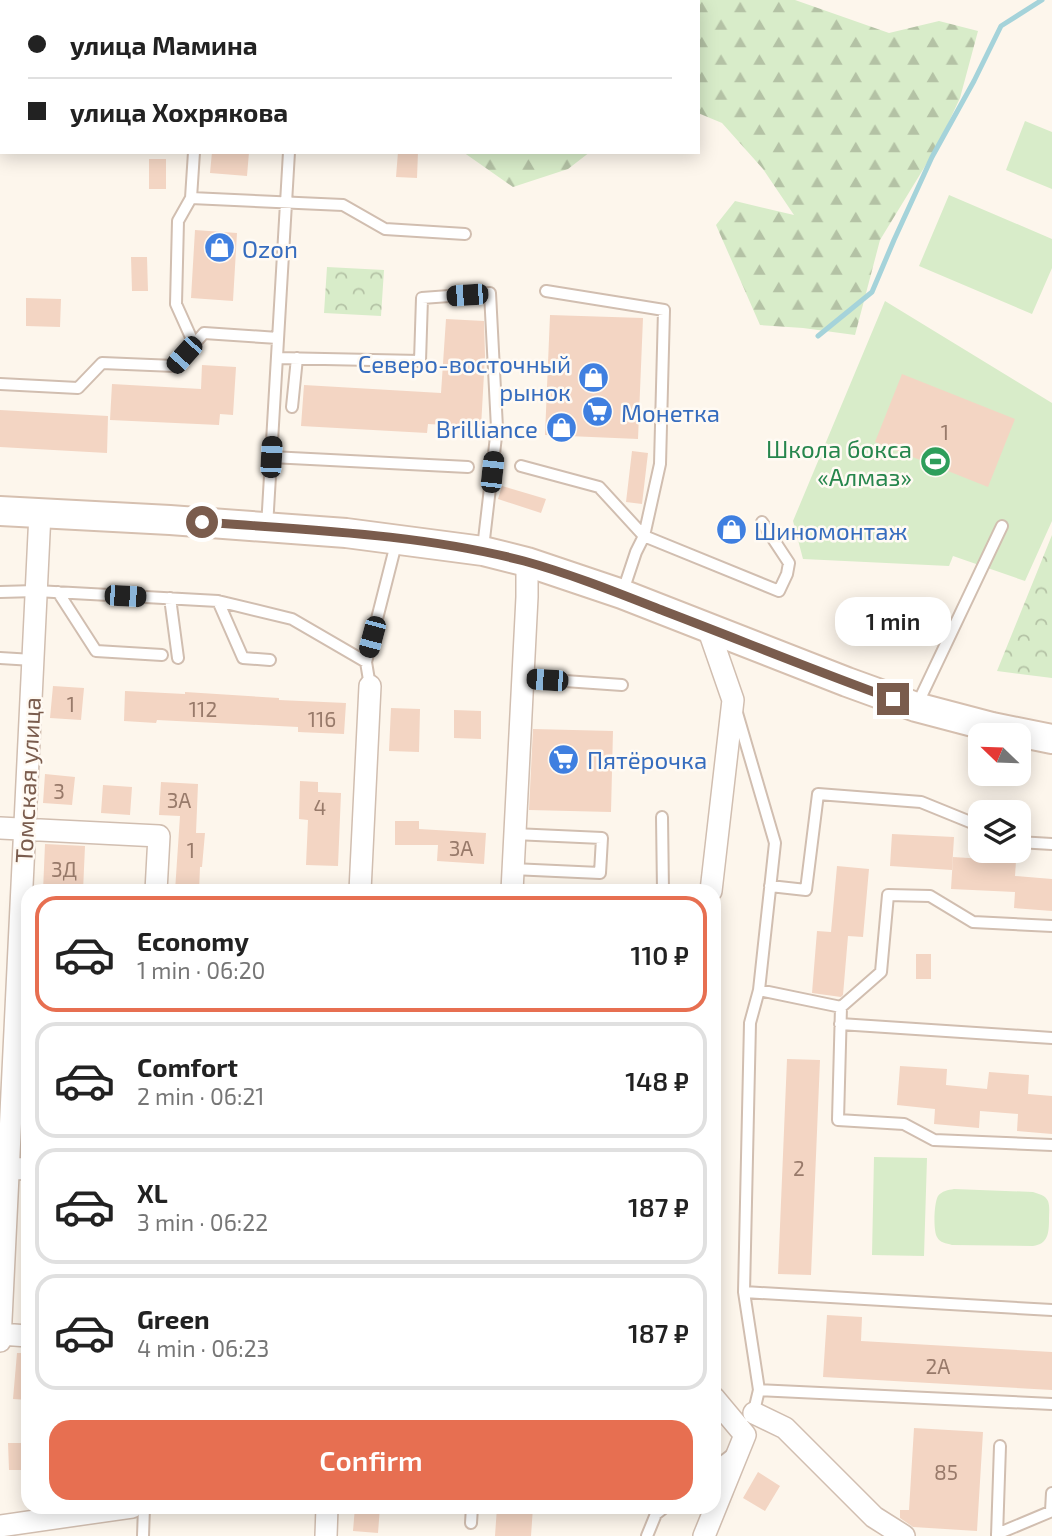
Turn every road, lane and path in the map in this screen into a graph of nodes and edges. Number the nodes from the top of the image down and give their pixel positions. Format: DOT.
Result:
graph roads {
  1 [pos="194,154"];
  2 [pos="289,154"];
  3 [pos="191,198"];
  4 [pos="286,204"];
  5 [pos="465,234"];
  6 [pos="546,291"];
  7 [pos="278,338"];
  8 [pos="194,344"];
  9 [pos="277,358"];
  10 [pos="297,359"];
  11 [pos="0,384"];
  12 [pos="292,407"];
  13 [pos="271,457"];
  14 [pos="521,466"];
  15 [pos="468,467"];
  16 [pos="0,511"];
  17 [pos="40,513"];
  18 [pos="762,522"];
  19 [pos="1002,526"];
  20 [pos="267,527"];
  21 [pos="644,536"];
  22 [pos="397,539"];
  23 [pos="483,551"];
  24 [pos="527,562"];
  25 [pos="36,591"];
  26 [pos="0,592"];
  27 [pos="58,592"];
  28 [pos="622,594"];
  29 [pos="170,598"];
  30 [pos="218,601"];
  31 [pos="708,628"];
  32 [pos="162,655"];
  33 [pos="0,658"];
  34 [pos="178,658"];
  35 [pos="33,660"];
  36 [pos="270,660"];
  37 [pos="366,662"];
  38 [pos="522,678"];
  39 [pos="622,685"];
  40 [pos="370,686"];
  41 [pos="733,700"];
  42 [pos="916,707"];
  43 [pos="1052,739"];
  44 [pos="662,817"];
  45 [pos="968,821"];
  46 [pos="0,828"];
  47 [pos="24,830"];
  48 [pos="514,834"];
  49 [pos="1031,843"];
  50 [pos="1052,844"];
  51 [pos="512,869"];
  52 [pos="156,884"];
  53 [pos="360,884"];
  54 [pos="512,884"];
  55 [pos="663,884"];
  56 [pos="712,884"];
  57 [pos="770,886"];
  58 [pos="1052,926"];
  59 [pos="759,990"];
  60 [pos="8,999"];
  61 [pos="841,1007"];
  62 [pos="841,1024"];
  63 [pos="1052,1038"];
  64 [pos="1052,1145"];
  65 [pos="12,1168"];
  66 [pos="744,1293"];
  67 [pos="1052,1310"];
  68 [pos="0,1334"];
  69 [pos="21,1336"];
  70 [pos="0,1341"];
  71 [pos="759,1390"];
  72 [pos="1052,1404"];
  73 [pos="721,1409"];
  74 [pos="754,1413"];
  75 [pos="742,1442"];
  76 [pos="1000,1447"];
  77 [pos="721,1462"];
  78 [pos="1052,1493"];
  79 [pos="721,1494"];
  80 [pos="1052,1511"];
  81 [pos="83,1514"];
  82 [pos="144,1514"];
  83 [pos="327,1514"];
  84 [pos="472,1514"];
  85 [pos="656,1514"];
  86 [pos="713,1514"];
  87 [pos="471,1523"];
  88 [pos="0,1526"];
  89 [pos="997,1535"];
  90 [pos="143,1536"];
  91 [pos="326,1536"];
  92 [pos="647,1536"];
  93 [pos="704,1536"];
  94 [pos="904,1536"];
  1 -- 3 [label="lane"];
  2 -- 4 [label="lane"];
  3 -- 4 [label="lane"];
  3 -- 8 [label="lane"];
  4 -- 5 [label="lane"];
  4 -- 7 [label="lane"];
  6 -- 21 [label="lane"];
  7 -- 8 [label="lane"];
  7 -- 9 [label="lane"];
  8 -- 11 [label="lane"];
  9 -- 10 [label="lane"];
  9 -- 13 [label="lane"];
  10 -- 12 [label="lane"];
  10 -- 23 [label="lane"];
  13 -- 15 [label="lane"];
  13 -- 20 [label="lane"];
  14 -- 21 [label="lane"];
  16 -- 17 [label="main road"];
  17 -- 20 [label="main road"];
  17 -- 25 [label="street, Томская улица"];
  18 -- 21 [label="lane"];
  19 -- 42 [label="lane"];
  20 -- 22 [label="main road"];
  21 -- 28 [label="lane"];
  22 -- 23 [label="main road"];
  22 -- 37 [label="lane"];
  23 -- 24 [label="main road"];
  24 -- 28 [label="main road"];
  24 -- 38 [label="street"];
  25 -- 26 [label="lane"];
  25 -- 27 [label="lane"];
  25 -- 35 [label="street, Томская улица"];
  27 -- 29 [label="lane"];
  27 -- 32 [label="lane"];
  28 -- 31 [label="main road"];
  29 -- 30 [label="lane"];
  29 -- 34 [label="lane"];
  30 -- 36 [label="lane"];
  30 -- 37 [label="lane"];
  31 -- 41 [label="street"];
  31 -- 42 [label="main road"];
  33 -- 35 [label="lane"];
  35 -- 47 [label="street, Томская улица"];
  37 -- 40 [label="lane"];
  38 -- 39 [label="lane"];
  38 -- 48 [label="street"];
  40 -- 53 [label="street"];
  41 -- 56 [label="street"];
  41 -- 57 [label="lane"];
  42 -- 43 [label="main road"];
  44 -- 55 [label="lane"];
  45 -- 57 [label="lane"];
  46 -- 47 [label="street"];
  47 -- 52 [label="street"];
  47 -- 60 [label="street, Томская улица"];
  48 -- 51 [label="street"];
  48 -- 51 [label="lane"];
  49 -- 50 [label="lane"];
  51 -- 54 [label="street"];
  57 -- 59 [label="lane"];
  58 -- 61 [label="lane"];
  59 -- 61 [label="lane"];
  59 -- 66 [label="lane"];
  60 -- 65 [label="street, Томская улица"];
  61 -- 62 [label="lane"];
  62 -- 63 [label="lane"];
  62 -- 64 [label="lane"];
  65 -- 68 [label="street, Томская улица"];
  66 -- 67 [label="lane"];
  66 -- 71 [label="lane"];
  68 -- 69 [label="street"];
  68 -- 70 [label="street, Томская улица"];
  71 -- 72 [label="lane"];
  71 -- 74 [label="lane"];
  73 -- 75 [label="street"];
  74 -- 75 [label="lane"];
  74 -- 94 [label="street"];
  75 -- 77 [label="lane"];
  75 -- 79 [label="street"];
  76 -- 89 [label="lane"];
  78 -- 80 [label="lane"];
  80 -- 89 [label="lane"];
  81 -- 88 [label="street"];
  82 -- 90 [label="lane"];
  83 -- 91 [label="street"];
  84 -- 87 [label="lane"];
  85 -- 92 [label="lane"];
  86 -- 93 [label="street"];
}
